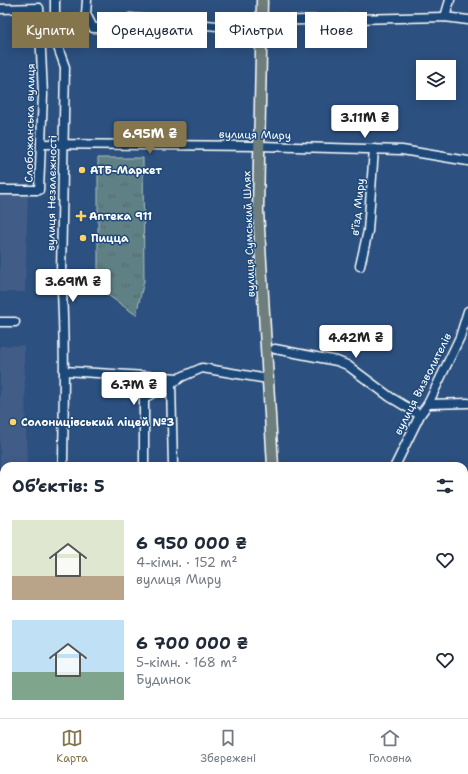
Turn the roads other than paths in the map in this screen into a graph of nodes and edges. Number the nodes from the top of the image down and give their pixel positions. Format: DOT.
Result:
graph roads {
  1 [pos="55,0"];
  2 [pos="87,0"];
  3 [pos="262,0"];
  4 [pos="450,0"];
  5 [pos="0,9"];
  6 [pos="262,12"];
  7 [pos="445,18"];
  8 [pos="468,20"];
  9 [pos="215,23"];
  10 [pos="297,24"];
  11 [pos="261,48"];
  12 [pos="41,144"];
  13 [pos="64,144"];
  14 [pos="259,146"];
  15 [pos="374,149"];
  16 [pos="468,161"];
  17 [pos="0,190"];
  18 [pos="360,266"];
  19 [pos="468,311"];
  20 [pos="0,322"];
  21 [pos="15,322"];
  22 [pos="275,350"];
  23 [pos="64,371"];
  24 [pos="179,378"];
  25 [pos="268,380"];
  26 [pos="171,383"];
  27 [pos="468,403"];
  28 [pos="428,404"];
  29 [pos="420,415"];
  30 [pos="63,461"];
  31 [pos="144,462"];
  32 [pos="173,462"];
  33 [pos="273,462"];
  34 [pos="397,462"];
  1 -- 13 [label="street, вулиця Незалежності"];
  2 -- 9 [label="street"];
  3 -- 6 [label="main road, вулиця Сумський Шлях"];
  4 -- 7 [label="street"];
  5 -- 12 [label="street, Слобожанська вулиця"];
  7 -- 8 [label="street"];
  7 -- 10 [label="street"];
  11 -- 14 [label="main road, вулиця Сумський Шлях"];
  12 -- 13 [label="street, вулиця Миру"];
  12 -- 17 [label="street, Слобожанська вулиця"];
  13 -- 14 [label="street, вулиця Миру"];
  13 -- 23 [label="street, вулиця Незалежності"];
  14 -- 15 [label="street, вулиця Миру"];
  14 -- 25 [label="main road, вулиця Сумський Шлях"];
  15 -- 16 [label="street, вулиця Миру"];
  15 -- 18 [label="street, в'їзд Миру"];
  19 -- 28 [label="street, вулиця Визволителів"];
  20 -- 21 [label="street"];
  22 -- 29 [label="street"];
  23 -- 24 [label="street"];
  23 -- 30 [label="street, вулиця Незалежності"];
  24 -- 25 [label="street"];
  24 -- 26 [label="street"];
  25 -- 33 [label="main road, вулиця Сумський Шлях"];
  26 -- 31 [label="street"];
  26 -- 32 [label="street"];
  27 -- 28 [label="street"];
  28 -- 29 [label="street, вулиця Визволителів"];
  29 -- 34 [label="street, вулиця Визволителів"];
}
